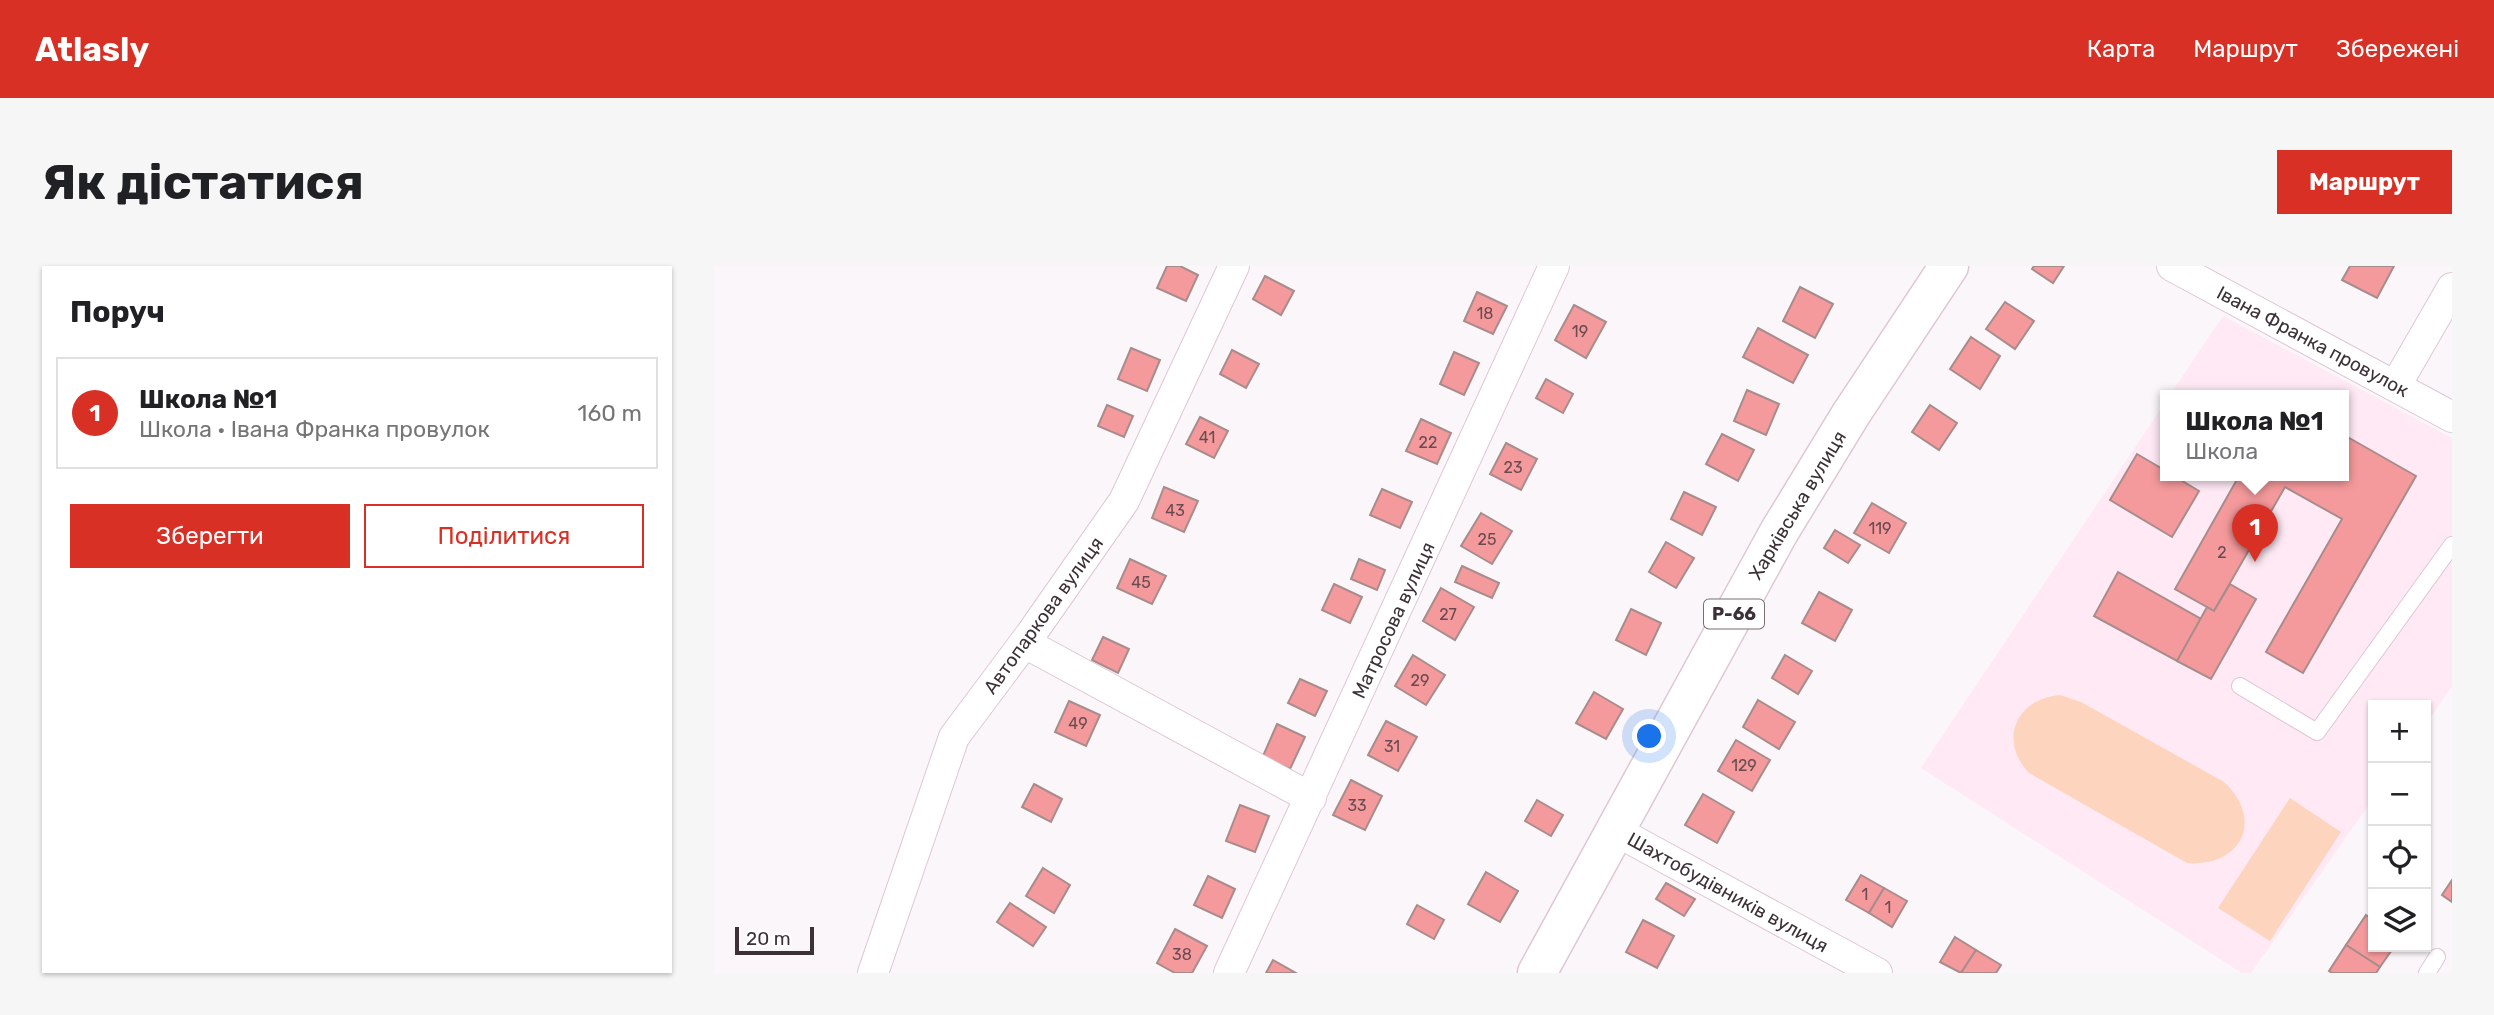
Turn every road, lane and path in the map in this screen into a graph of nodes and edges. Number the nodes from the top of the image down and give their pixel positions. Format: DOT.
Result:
graph roads {
  1 [pos="1234,266"];
  2 [pos="1554,266"];
  3 [pos="1950,266"];
  4 [pos="2172,266"];
  5 [pos="2452,288"];
  6 [pos="2396,385"];
  7 [pos="2452,418"];
  8 [pos="2452,545"];
  9 [pos="1025,643"];
  10 [pos="2239,686"];
  11 [pos="1311,798"];
  12 [pos="1616,831"];
  13 [pos="2437,957"];
  14 [pos="873,973"];
  15 [pos="1229,973"];
  16 [pos="1537,973"];
  17 [pos="1877,973"];
  18 [pos="2427,973"];
  1 -- 9 [label="street, Автопаркова вулиця"];
  2 -- 11 [label="street, Матросова вулиця"];
  3 -- 12 [label="main road, Харківська вулиця / Р-66"];
  4 -- 6 [label="street, Івана Франка провулок"];
  5 -- 6 [label="street"];
  6 -- 7 [label="street, Івана Франка провулок"];
  8 -- 10 [label="lane"];
  9 -- 11 [label="street"];
  9 -- 14 [label="street, Автопаркова вулиця"];
  11 -- 15 [label="street, Матросова вулиця"];
  12 -- 16 [label="main road, Харківська вулиця / Р-66"];
  12 -- 17 [label="street, Шахтобудівників вулиця"];
  13 -- 18 [label="lane"];
}
